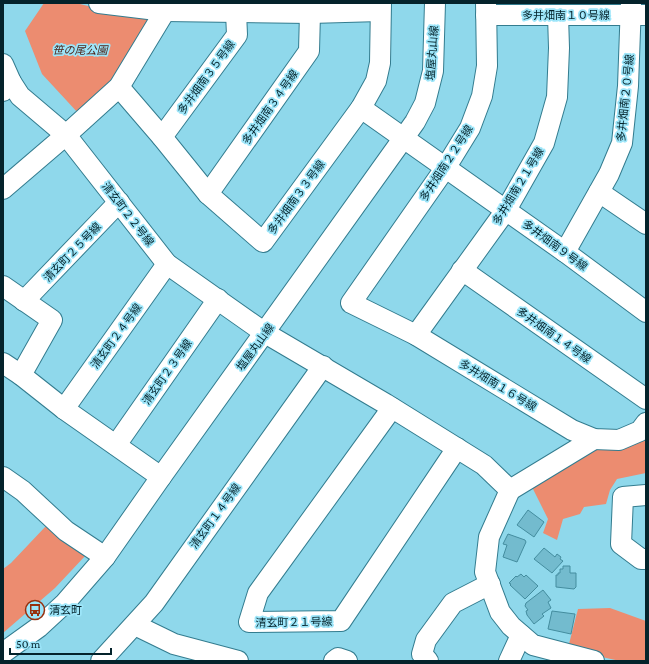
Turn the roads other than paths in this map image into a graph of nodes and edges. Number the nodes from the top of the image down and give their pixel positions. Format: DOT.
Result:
graph roads {
  1 [pos="99,3"];
  2 [pos="435,3"];
  3 [pos="380,7"];
  4 [pos="486,9"];
  5 [pos="165,11"];
  6 [pos="636,11"];
  7 [pos="236,12"];
  8 [pos="310,12"];
  9 [pos="558,15"];
  10 [pos="3,64"];
  11 [pos="7,86"];
  12 [pos="637,86"];
  13 [pos="119,87"];
  14 [pos="361,108"];
  15 [pos="66,135"];
  16 [pos="162,137"];
  17 [pos="403,138"];
  18 [pos="446,168"];
  19 [pos="3,189"];
  20 [pos="599,192"];
  21 [pos="208,194"];
  22 [pos="119,202"];
  23 [pos="506,210"];
  24 [pos="646,224"];
  25 [pos="565,252"];
  26 [pos="167,264"];
  27 [pos="462,270"];
  28 [pos="3,286"];
  29 [pos="218,299"];
  30 [pos="24,301"];
  31 [pos="350,303"];
  32 [pos="646,312"];
  33 [pos="265,333"];
  34 [pos="416,335"];
  35 [pos="3,363"];
  36 [pos="323,366"];
  37 [pos="21,375"];
  38 [pos="646,399"];
  39 [pos="392,408"];
  40 [pos="64,409"];
  41 [pos="646,423"];
  42 [pos="594,439"];
  43 [pos="116,445"];
  44 [pos="457,448"];
  45 [pos="161,476"];
  46 [pos="3,477"];
  47 [pos="510,490"];
  48 [pos="646,495"];
  49 [pos="105,557"];
  50 [pos="646,559"];
  51 [pos="490,584"];
  52 [pos="135,624"];
  53 [pos="521,635"];
  54 [pos="3,653"];
  55 [pos="585,660"];
  56 [pos="101,661"];
  57 [pos="238,661"];
  58 [pos="334,661"];
  59 [pos="347,661"];
  60 [pos="428,661"];
  61 [pos="509,661"];
  1 -- 5 [label="street"];
  2 -- 17 [label="street, 塩屋丸山線"];
  3 -- 8 [label="street"];
  3 -- 14 [label="street, 多井畑南３３号線"];
  4 -- 9 [label="street, 多井畑南１０号線"];
  4 -- 18 [label="street, 多井畑南２２号線"];
  5 -- 7 [label="street"];
  5 -- 13 [label="street"];
  6 -- 9 [label="street, 多井畑南１０号線"];
  6 -- 12 [label="street, 多井畑南２０号線"];
  7 -- 8 [label="street"];
  7 -- 16 [label="street, 多井畑南３５号線"];
  8 -- 21 [label="street, 多井畑南３４号線"];
  9 -- 23 [label="street, 多井畑南２１号線"];
  10 -- 11 [label="street, 清玄町２２号線"];
  11 -- 15 [label="street, 清玄町２２号線"];
  12 -- 20 [label="street, 多井畑南２０号線"];
  13 -- 15 [label="street"];
  13 -- 16 [label="street, 多井畑南３３号線"];
  14 -- 17 [label="street, 多井畑南９号線"];
  14 -- 21 [label="street, 多井畑南３３号線"];
  15 -- 19 [label="street"];
  15 -- 22 [label="street, 清玄町２２号線"];
  16 -- 21 [label="street, 多井畑南３３号線"];
  17 -- 18 [label="street, 多井畑南９号線"];
  17 -- 33 [label="street, 塩屋丸山線"];
  18 -- 23 [label="street, 多井畑南９号線"];
  18 -- 31 [label="street, 多井畑南２２号線"];
  20 -- 24 [label="street"];
  20 -- 25 [label="street, 多井畑南２０号線"];
  22 -- 26 [label="street, 清玄町２２号線"];
  22 -- 30 [label="street, 清玄町２５号線"];
  23 -- 25 [label="street, 多井畑南９号線"];
  23 -- 27 [label="street, 多井畑南２１号線"];
  25 -- 32 [label="street, 多井畑南９号線"];
  26 -- 29 [label="street, 清玄町２２号線"];
  26 -- 40 [label="street, 清玄町２４号線"];
  27 -- 34 [label="street, 多井畑南２１号線"];
  27 -- 38 [label="street, 多井畑南１４号線"];
  28 -- 30 [label="street"];
  29 -- 33 [label="street, 清玄町２２号線"];
  29 -- 43 [label="street, 清玄町２３号線"];
  30 -- 37 [label="street"];
  31 -- 34 [label="street, 多井畑南１６号線"];
  33 -- 36 [label="street, 清玄町２２号線"];
  33 -- 45 [label="street, 塩屋丸山線"];
  34 -- 42 [label="street, 多井畑南１６号線"];
  35 -- 37 [label="street"];
  36 -- 39 [label="street, 清玄町２２号線"];
  36 -- 52 [label="street, 清玄町１４号線"];
  37 -- 40 [label="street"];
  39 -- 44 [label="street, 清玄町２２号線"];
  39 -- 44 [label="street, 清玄町２１号線"];
  40 -- 43 [label="street"];
  41 -- 42 [label="street, 多井畑南１６号線"];
  42 -- 47 [label="street"];
  43 -- 45 [label="street"];
  44 -- 47 [label="street, 清玄町２２号線"];
  45 -- 49 [label="street, 塩屋丸山線"];
  46 -- 49 [label="street"];
  47 -- 51 [label="street"];
  48 -- 50 [label="street"];
  49 -- 54 [label="street, 塩屋丸山線"];
  51 -- 53 [label="street"];
  51 -- 60 [label="street"];
  52 -- 56 [label="street, 清玄町１４号線"];
  52 -- 57 [label="street"];
  53 -- 55 [label="street"];
  53 -- 61 [label="street"];
  58 -- 59 [label="street"];
}
